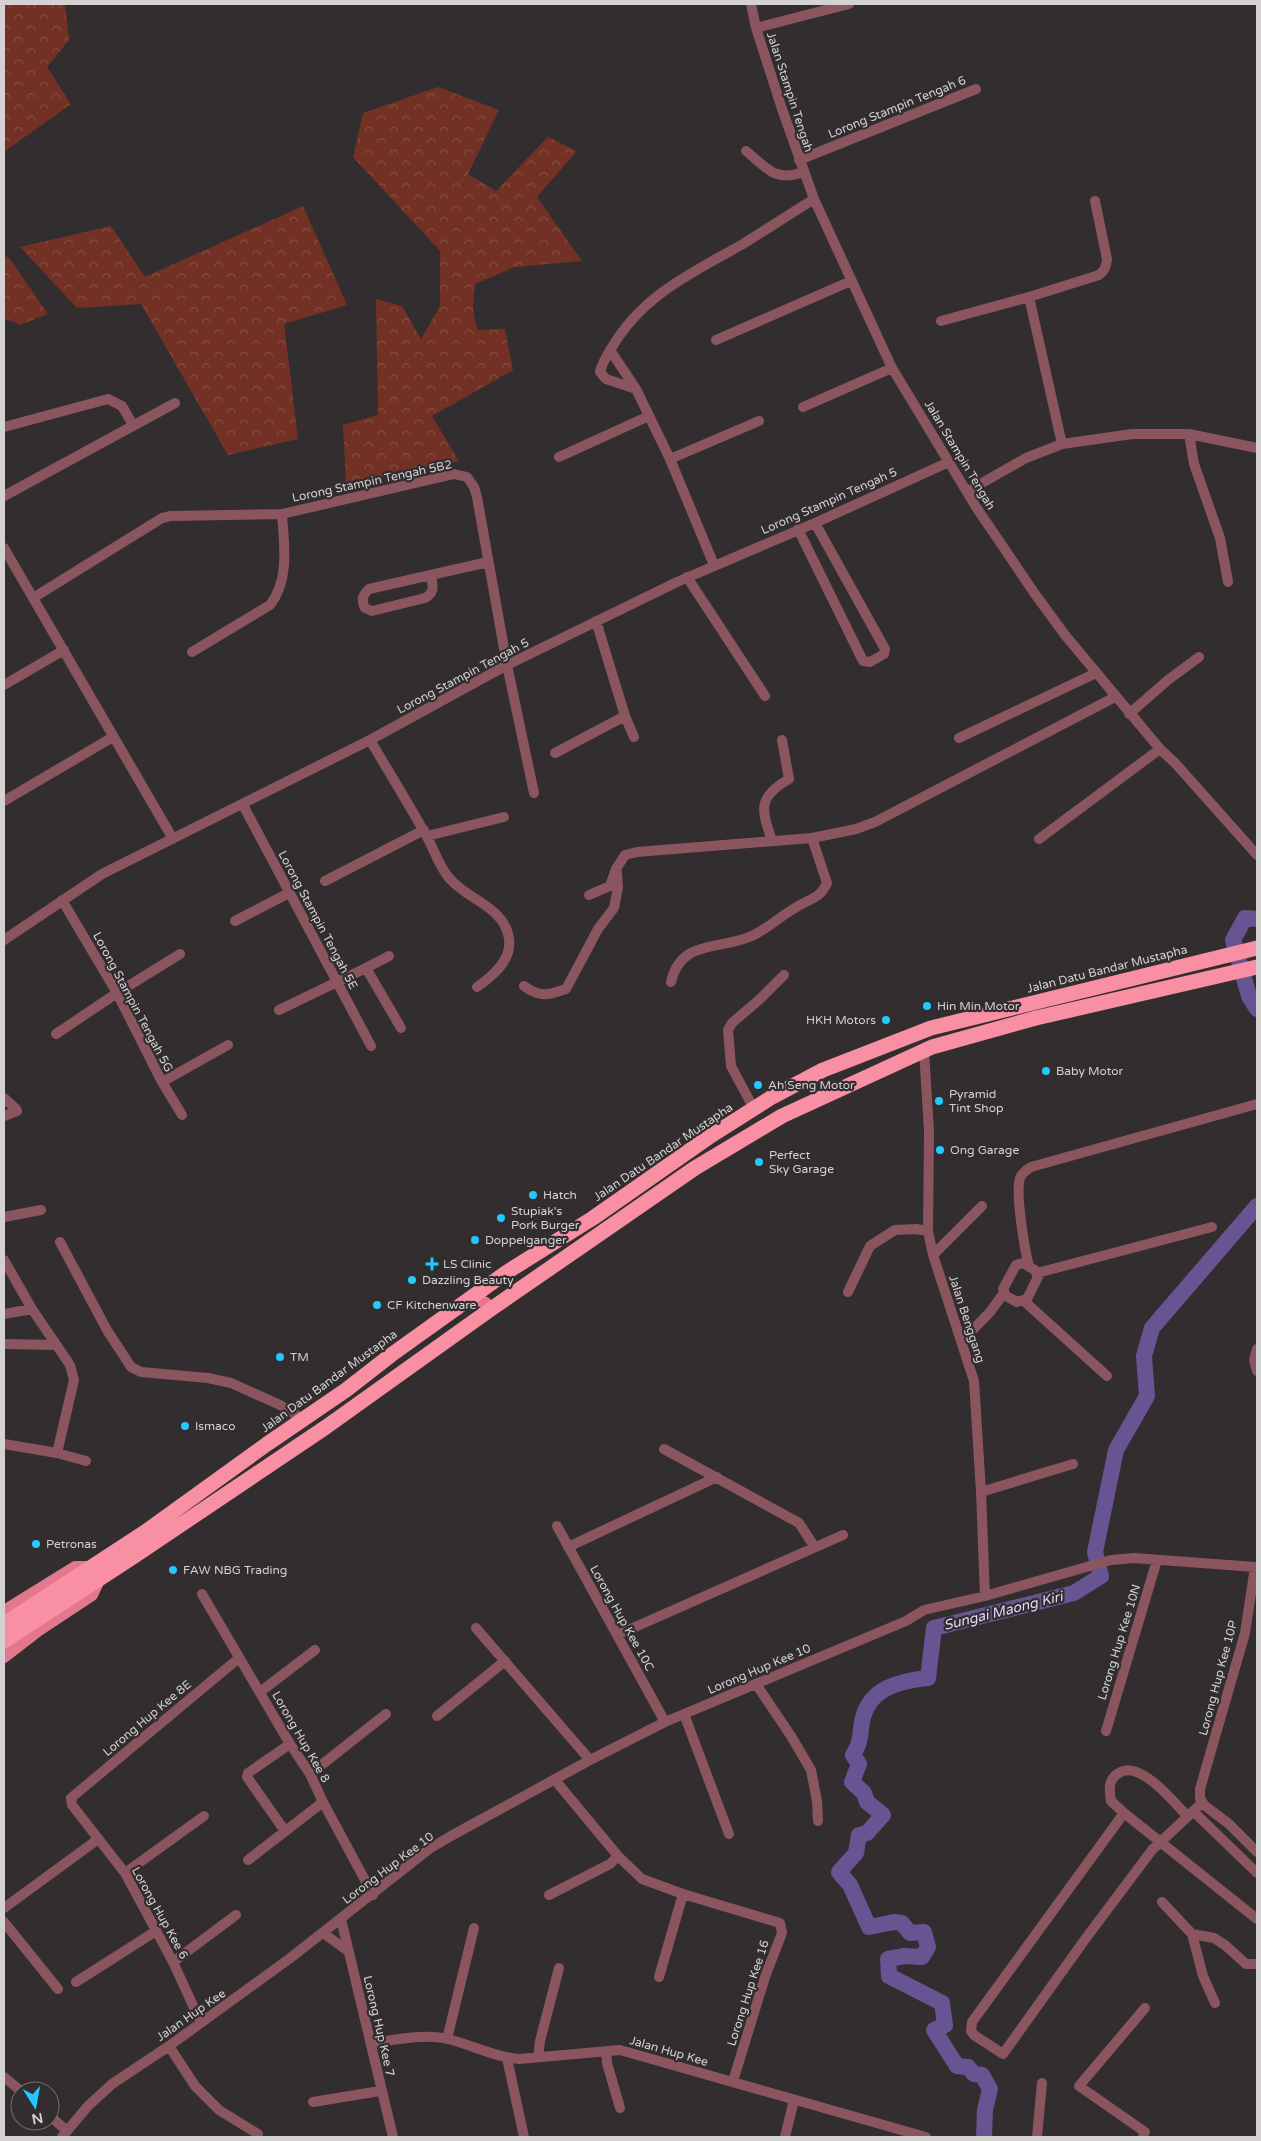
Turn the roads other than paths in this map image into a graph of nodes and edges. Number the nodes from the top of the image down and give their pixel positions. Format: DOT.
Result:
graph roads {
  1 [pos="751,4"];
  2 [pos="848,4"];
  3 [pos="756,28"];
  4 [pos="976,88"];
  5 [pos="746,151"];
  6 [pos="800,160"];
  7 [pos="804,172"];
  8 [pos="814,199"];
  9 [pos="1095,201"];
  10 [pos="851,280"];
  11 [pos="1029,297"];
  12 [pos="942,321"];
  13 [pos="716,340"];
  14 [pos="610,350"];
  15 [pos="892,368"];
  16 [pos="636,390"];
  17 [pos="175,403"];
  18 [pos="803,407"];
  19 [pos="649,416"];
  20 [pos="759,421"];
  21 [pos="133,426"];
  22 [pos="4,427"];
  23 [pos="1190,434"];
  24 [pos="1062,444"];
  25 [pos="1257,448"];
  26 [pos="559,456"];
  27 [pos="670,459"];
  28 [pos="949,462"];
  29 [pos="968,491"];
  30 [pos="4,496"];
  31 [pos="282,514"];
  32 [pos="815,522"];
  33 [pos="798,529"];
  34 [pos="4,548"];
  35 [pos="488,562"];
  36 [pos="714,565"];
  37 [pos="431,575"];
  38 [pos="687,577"];
  39 [pos="1228,582"];
  40 [pos="33,598"];
  41 [pos="596,621"];
  42 [pos="64,650"];
  43 [pos="192,652"];
  44 [pos="1199,656"];
  45 [pos="507,665"];
  46 [pos="1096,674"];
  47 [pos="4,685"];
  48 [pos="765,696"];
  49 [pos="1115,697"];
  50 [pos="1129,714"];
  51 [pos="625,716"];
  52 [pos="634,737"];
  53 [pos="114,738"];
  54 [pos="959,738"];
  55 [pos="370,740"];
  56 [pos="782,740"];
  57 [pos="1160,748"];
  58 [pos="554,753"];
  59 [pos="534,794"];
  60 [pos="4,801"];
  61 [pos="243,805"];
  62 [pos="504,817"];
  63 [pos="425,834"];
  64 [pos="173,838"];
  65 [pos="812,838"];
  66 [pos="1039,838"];
  67 [pos="772,841"];
  68 [pos="1257,854"];
  69 [pos="616,869"];
  70 [pos="325,880"];
  71 [pos="289,892"];
  72 [pos="589,895"];
  73 [pos="62,900"];
  74 [pos="235,921"];
  75 [pos="4,940"];
  76 [pos="1251,950"];
  77 [pos="180,954"];
  78 [pos="389,956"];
  79 [pos="366,968"];
  80 [pos="1254,968"];
  81 [pos="784,975"];
  82 [pos="336,982"];
  83 [pos="671,982"];
  84 [pos="524,986"];
  85 [pos="477,987"];
  86 [pos="117,993"];
  87 [pos="279,1010"];
  88 [pos="401,1028"];
  89 [pos="56,1034"];
  90 [pos="228,1045"];
  91 [pos="371,1046"];
  92 [pos="924,1051"];
  93 [pos="162,1082"];
  94 [pos="4,1098"];
  95 [pos="1257,1104"];
  96 [pos="754,1109"];
  97 [pos="182,1115"];
  98 [pos="4,1116"];
  99 [pos="982,1206"];
  100 [pos="41,1210"];
  101 [pos="4,1217"];
  102 [pos="1212,1227"];
  103 [pos="928,1231"];
  104 [pos="60,1242"];
  105 [pos="1023,1242"];
  106 [pos="933,1255"];
  107 [pos="4,1260"];
  108 [pos="1016,1265"];
  109 [pos="1033,1270"];
  110 [pos="848,1292"];
  111 [pos="1007,1296"];
  112 [pos="1024,1301"];
  113 [pos="32,1309"];
  114 [pos="491,1309"];
  115 [pos="454,1310"];
  116 [pos="4,1314"];
  117 [pos="962,1341"];
  118 [pos="4,1344"];
  119 [pos="56,1345"];
  120 [pos="1257,1349"];
  121 [pos="1257,1372"];
  122 [pos="1107,1376"];
  123 [pos="303,1420"];
  124 [pos="4,1444"];
  125 [pos="664,1449"];
  126 [pos="57,1453"];
  127 [pos="86,1461"];
  128 [pos="1073,1464"];
  129 [pos="717,1478"];
  130 [pos="981,1492"];
  131 [pos="557,1526"];
  132 [pos="843,1535"];
  133 [pos="814,1546"];
  134 [pos="568,1547"];
  135 [pos="1157,1560"];
  136 [pos="1231,1565"];
  137 [pos="1256,1567"];
  138 [pos="96,1573"];
  139 [pos="202,1594"];
  140 [pos="985,1596"];
  141 [pos="4,1611"];
  142 [pos="4,1624"];
  143 [pos="476,1628"];
  144 [pos="617,1634"];
  145 [pos="4,1641"];
  146 [pos="315,1650"];
  147 [pos="4,1658"];
  148 [pos="239,1658"];
  149 [pos="505,1661"];
  150 [pos="756,1684"];
  151 [pos="260,1692"];
  152 [pos="386,1714"];
  153 [pos="684,1714"];
  154 [pos="437,1716"];
  155 [pos="665,1722"];
  156 [pos="1106,1731"];
  157 [pos="290,1744"];
  158 [pos="590,1760"];
  159 [pos="310,1774"];
  160 [pos="555,1780"];
  161 [pos="71,1798"];
  162 [pos="322,1802"];
  163 [pos="1202,1802"];
  164 [pos="1124,1813"];
  165 [pos="1190,1814"];
  166 [pos="204,1816"];
  167 [pos="818,1821"];
  168 [pos="285,1831"];
  169 [pos="729,1834"];
  170 [pos="97,1840"];
  171 [pos="1160,1841"];
  172 [pos="1257,1852"];
  173 [pos="618,1856"];
  174 [pos="248,1860"];
  175 [pos="1257,1873"];
  176 [pos="125,1874"];
  177 [pos="683,1894"];
  178 [pos="373,1895"];
  179 [pos="549,1895"];
  180 [pos="1162,1902"];
  181 [pos="4,1908"];
  182 [pos="236,1915"];
  183 [pos="341,1919"];
  184 [pos="1257,1919"];
  185 [pos="4,1922"];
  186 [pos="474,1928"];
  187 [pos="156,1931"];
  188 [pos="323,1932"];
  189 [pos="1192,1934"];
  190 [pos="348,1951"];
  191 [pos="173,1962"];
  192 [pos="1257,1964"];
  193 [pos="559,1968"];
  194 [pos="659,1977"];
  195 [pos="76,1982"];
  196 [pos="58,1989"];
  197 [pos="1215,2003"];
  198 [pos="1145,2008"];
  199 [pos="201,2023"];
  200 [pos="447,2039"];
  201 [pos="371,2043"];
  202 [pos="169,2046"];
  203 [pos="606,2051"];
  204 [pos="538,2057"];
  205 [pos="507,2058"];
  206 [pos="733,2081"];
  207 [pos="1042,2083"];
  208 [pos="380,2091"];
  209 [pos="794,2100"];
  210 [pos="313,2102"];
  211 [pos="620,2108"];
  212 [pos="65,2134"];
  213 [pos="258,2134"];
  214 [pos="393,2137"];
  215 [pos="524,2137"];
  216 [pos="784,2137"];
  217 [pos="926,2137"];
  218 [pos="1037,2137"];
  219 [pos="1143,2137"];
  1 -- 3 [label="street, Jalan Stampin Tengah"];
  2 -- 3 [label="street"];
  3 -- 6 [label="street, Jalan Stampin Tengah"];
  4 -- 6 [label="street, Lorong Stampin Tengah 6"];
  5 -- 7 [label="street"];
  6 -- 7 [label="street, Jalan Stampin Tengah"];
  7 -- 8 [label="street, Jalan Stampin Tengah"];
  8 -- 10 [label="street, Jalan Stampin Tengah"];
  8 -- 14 [label="street"];
  9 -- 11 [label="street"];
  10 -- 13 [label="street"];
  10 -- 15 [label="street, Jalan Stampin Tengah"];
  11 -- 12 [label="street"];
  11 -- 24 [label="street"];
  14 -- 16 [label="street"];
  14 -- 16 [label="street"];
  15 -- 18 [label="street"];
  15 -- 28 [label="street, Jalan Stampin Tengah"];
  16 -- 19 [label="street"];
  17 -- 21 [label="street"];
  19 -- 26 [label="street"];
  19 -- 27 [label="street"];
  20 -- 27 [label="street"];
  21 -- 22 [label="street"];
  21 -- 30 [label="street"];
  23 -- 24 [label="street"];
  23 -- 25 [label="street"];
  23 -- 39 [label="street"];
  24 -- 29 [label="street"];
  27 -- 36 [label="street"];
  28 -- 29 [label="street, Jalan Stampin Tengah"];
  28 -- 32 [label="street, Lorong Stampin Tengah 5"];
  29 -- 46 [label="street, Jalan Stampin Tengah"];
  31 -- 35 [label="street, Lorong Stampin Tengah 5B2"];
  31 -- 40 [label="street, Lorong Stampin Tengah 5B2"];
  31 -- 43 [label="street"];
  32 -- 33 [label="street, Lorong Stampin Tengah 5"];
  32 -- 33 [label="street"];
  33 -- 36 [label="street, Lorong Stampin Tengah 5"];
  34 -- 40 [label="street"];
  35 -- 37 [label="street"];
  35 -- 45 [label="street"];
  36 -- 38 [label="street, Lorong Stampin Tengah 5"];
  37 -- 37 [label="street"];
  38 -- 41 [label="street, Lorong Stampin Tengah 5"];
  38 -- 48 [label="street"];
  40 -- 42 [label="street"];
  41 -- 45 [label="street, Lorong Stampin Tengah 5"];
  41 -- 51 [label="street"];
  42 -- 47 [label="street"];
  42 -- 53 [label="street"];
  44 -- 50 [label="street"];
  45 -- 55 [label="street, Lorong Stampin Tengah 5"];
  45 -- 59 [label="street"];
  46 -- 49 [label="street, Jalan Stampin Tengah"];
  46 -- 54 [label="street"];
  49 -- 50 [label="street, Jalan Stampin Tengah"];
  49 -- 65 [label="street"];
  50 -- 57 [label="street, Jalan Stampin Tengah"];
  51 -- 52 [label="street"];
  51 -- 58 [label="street"];
  53 -- 60 [label="street"];
  53 -- 64 [label="street"];
  55 -- 61 [label="street, Lorong Stampin Tengah 5"];
  55 -- 63 [label="street"];
  56 -- 67 [label="street"];
  57 -- 66 [label="street"];
  57 -- 68 [label="street, Jalan Stampin Tengah"];
  61 -- 64 [label="street, Lorong Stampin Tengah 5"];
  61 -- 71 [label="street, Lorong Stampin Tengah 5E"];
  62 -- 63 [label="street"];
  63 -- 70 [label="street"];
  63 -- 85 [label="street"];
  64 -- 73 [label="street, Lorong Stampin Tengah 5"];
  65 -- 67 [label="street"];
  65 -- 83 [label="street"];
  67 -- 69 [label="street"];
  69 -- 72 [label="street"];
  69 -- 84 [label="street"];
  71 -- 74 [label="street"];
  71 -- 82 [label="street, Lorong Stampin Tengah 5E"];
  73 -- 75 [label="street, Lorong Stampin Tengah 5"];
  73 -- 86 [label="street, Lorong Stampin Tengah 5G"];
  76 -- 96 [label="highway, Jalan Datu Bandar Mustapha"];
  77 -- 86 [label="street"];
  78 -- 79 [label="street"];
  79 -- 82 [label="street"];
  79 -- 88 [label="street"];
  80 -- 92 [label="highway, Jalan Datu Bandar Mustapha"];
  81 -- 96 [label="street"];
  82 -- 87 [label="street"];
  82 -- 91 [label="street, Lorong Stampin Tengah 5E"];
  86 -- 89 [label="street"];
  86 -- 93 [label="street, Lorong Stampin Tengah 5G"];
  90 -- 93 [label="street"];
  92 -- 103 [label="street, Jalan Benggang"];
  92 -- 114 [label="highway, Jalan Datu Bandar Mustapha"];
  93 -- 97 [label="street, Lorong Stampin Tengah 5G"];
  94 -- 98 [label="street"];
  95 -- 105 [label="street"];
  96 -- 115 [label="highway, Jalan Datu Bandar Mustapha"];
  99 -- 106 [label="street"];
  100 -- 101 [label="street"];
  102 -- 109 [label="street"];
  103 -- 106 [label="street, Jalan Benggang"];
  103 -- 110 [label="street"];
  104 -- 123 [label="street"];
  105 -- 108 [label="street"];
  105 -- 109 [label="street"];
  106 -- 117 [label="street, Jalan Benggang"];
  107 -- 113 [label="street"];
  108 -- 109 [label="street"];
  108 -- 111 [label="street"];
  109 -- 112 [label="street"];
  111 -- 112 [label="street"];
  111 -- 117 [label="street"];
  112 -- 122 [label="street"];
  113 -- 116 [label="street"];
  113 -- 119 [label="street"];
  114 -- 115 [label="main road"];
  114 -- 138 [label="highway, Jalan Datu Bandar Mustapha"];
  115 -- 123 [label="highway, Jalan Datu Bandar Mustapha"];
  117 -- 130 [label="street, Jalan Benggang"];
  118 -- 119 [label="street"];
  119 -- 126 [label="street"];
  120 -- 121 [label="street"];
  123 -- 138 [label="highway, Jalan Datu Bandar Mustapha"];
  124 -- 126 [label="street"];
  125 -- 129 [label="street"];
  126 -- 127 [label="street"];
  128 -- 130 [label="street"];
  129 -- 133 [label="street"];
  129 -- 134 [label="street"];
  130 -- 140 [label="street, Jalan Benggang"];
  131 -- 134 [label="street, Lorong Hup Kee 10C"];
  132 -- 133 [label="street"];
  133 -- 144 [label="street"];
  134 -- 144 [label="street, Lorong Hup Kee 10C"];
  135 -- 136 [label="street, Lorong Hup Kee 10"];
  135 -- 140 [label="street, Lorong Hup Kee 10"];
  135 -- 156 [label="street, Lorong Hup Kee 10N"];
  136 -- 137 [label="street, Lorong Hup Kee 10P"];
  137 -- 163 [label="street, Lorong Hup Kee 10P"];
  138 -- 141 [label="main road"];
  138 -- 142 [label="highway, Jalan Datu Bandar Mustapha"];
  138 -- 145 [label="highway, Jalan Datu Bandar Mustapha"];
  138 -- 147 [label="main road"];
  139 -- 148 [label="street, Lorong Hup Kee 8"];
  140 -- 150 [label="street, Lorong Hup Kee 10"];
  143 -- 149 [label="street"];
  144 -- 155 [label="street, Lorong Hup Kee 10C"];
  146 -- 151 [label="street"];
  148 -- 151 [label="street, Lorong Hup Kee 8"];
  148 -- 161 [label="street, Lorong Hup Kee 8E"];
  149 -- 154 [label="street"];
  149 -- 158 [label="street"];
  150 -- 153 [label="street, Lorong Hup Kee 10"];
  150 -- 167 [label="street"];
  151 -- 157 [label="street, Lorong Hup Kee 8"];
  152 -- 159 [label="street"];
  153 -- 155 [label="street, Lorong Hup Kee 10"];
  153 -- 169 [label="street"];
  155 -- 158 [label="street, Lorong Hup Kee 10"];
  157 -- 159 [label="street, Lorong Hup Kee 8"];
  157 -- 168 [label="street"];
  158 -- 160 [label="street, Lorong Hup Kee 10"];
  159 -- 162 [label="street, Lorong Hup Kee 8"];
  160 -- 173 [label="street"];
  160 -- 178 [label="street, Lorong Hup Kee 10"];
  161 -- 170 [label="street, Lorong Hup Kee 6"];
  162 -- 168 [label="street"];
  162 -- 178 [label="street, Lorong Hup Kee 8"];
  163 -- 165 [label="street"];
  163 -- 172 [label="street"];
  164 -- 165 [label="street"];
  164 -- 171 [label="street"];
  164 -- 171 [label="street"];
  165 -- 171 [label="street"];
  165 -- 175 [label="street"];
  166 -- 176 [label="street"];
  168 -- 174 [label="street"];
  170 -- 176 [label="street, Lorong Hup Kee 6"];
  170 -- 181 [label="street"];
  171 -- 184 [label="street"];
  173 -- 177 [label="street"];
  173 -- 179 [label="street"];
  176 -- 187 [label="street, Lorong Hup Kee 6"];
  177 -- 194 [label="street"];
  177 -- 206 [label="street, Lorong Hup Kee 16"];
  178 -- 183 [label="street, Lorong Hup Kee 10"];
  180 -- 189 [label="street"];
  182 -- 191 [label="street"];
  183 -- 188 [label="street, Jalan Hup Kee"];
  183 -- 190 [label="street, Lorong Hup Kee 7"];
  185 -- 196 [label="street"];
  186 -- 200 [label="street"];
  187 -- 191 [label="street, Lorong Hup Kee 6"];
  187 -- 195 [label="street"];
  188 -- 190 [label="street"];
  188 -- 199 [label="street, Jalan Hup Kee"];
  189 -- 192 [label="street"];
  189 -- 197 [label="street"];
  190 -- 201 [label="street, Lorong Hup Kee 7"];
  191 -- 199 [label="street, Lorong Hup Kee 6"];
  193 -- 204 [label="street"];
  198 -- 219 [label="street"];
  199 -- 202 [label="street, Jalan Hup Kee"];
  200 -- 201 [label="street, Jalan Hup Kee"];
  200 -- 205 [label="street, Jalan Hup Kee"];
  201 -- 208 [label="street, Lorong Hup Kee 7"];
  202 -- 212 [label="street, Jalan Hup Kee"];
  202 -- 213 [label="street"];
  203 -- 204 [label="street, Jalan Hup Kee"];
  203 -- 206 [label="street, Jalan Hup Kee"];
  203 -- 211 [label="street"];
  204 -- 205 [label="street, Jalan Hup Kee"];
  205 -- 215 [label="street"];
  206 -- 209 [label="street, Jalan Hup Kee"];
  207 -- 218 [label="street"];
  208 -- 210 [label="street"];
  208 -- 214 [label="street, Lorong Hup Kee 7"];
  209 -- 216 [label="street"];
  209 -- 217 [label="street, Jalan Hup Kee"];
}
